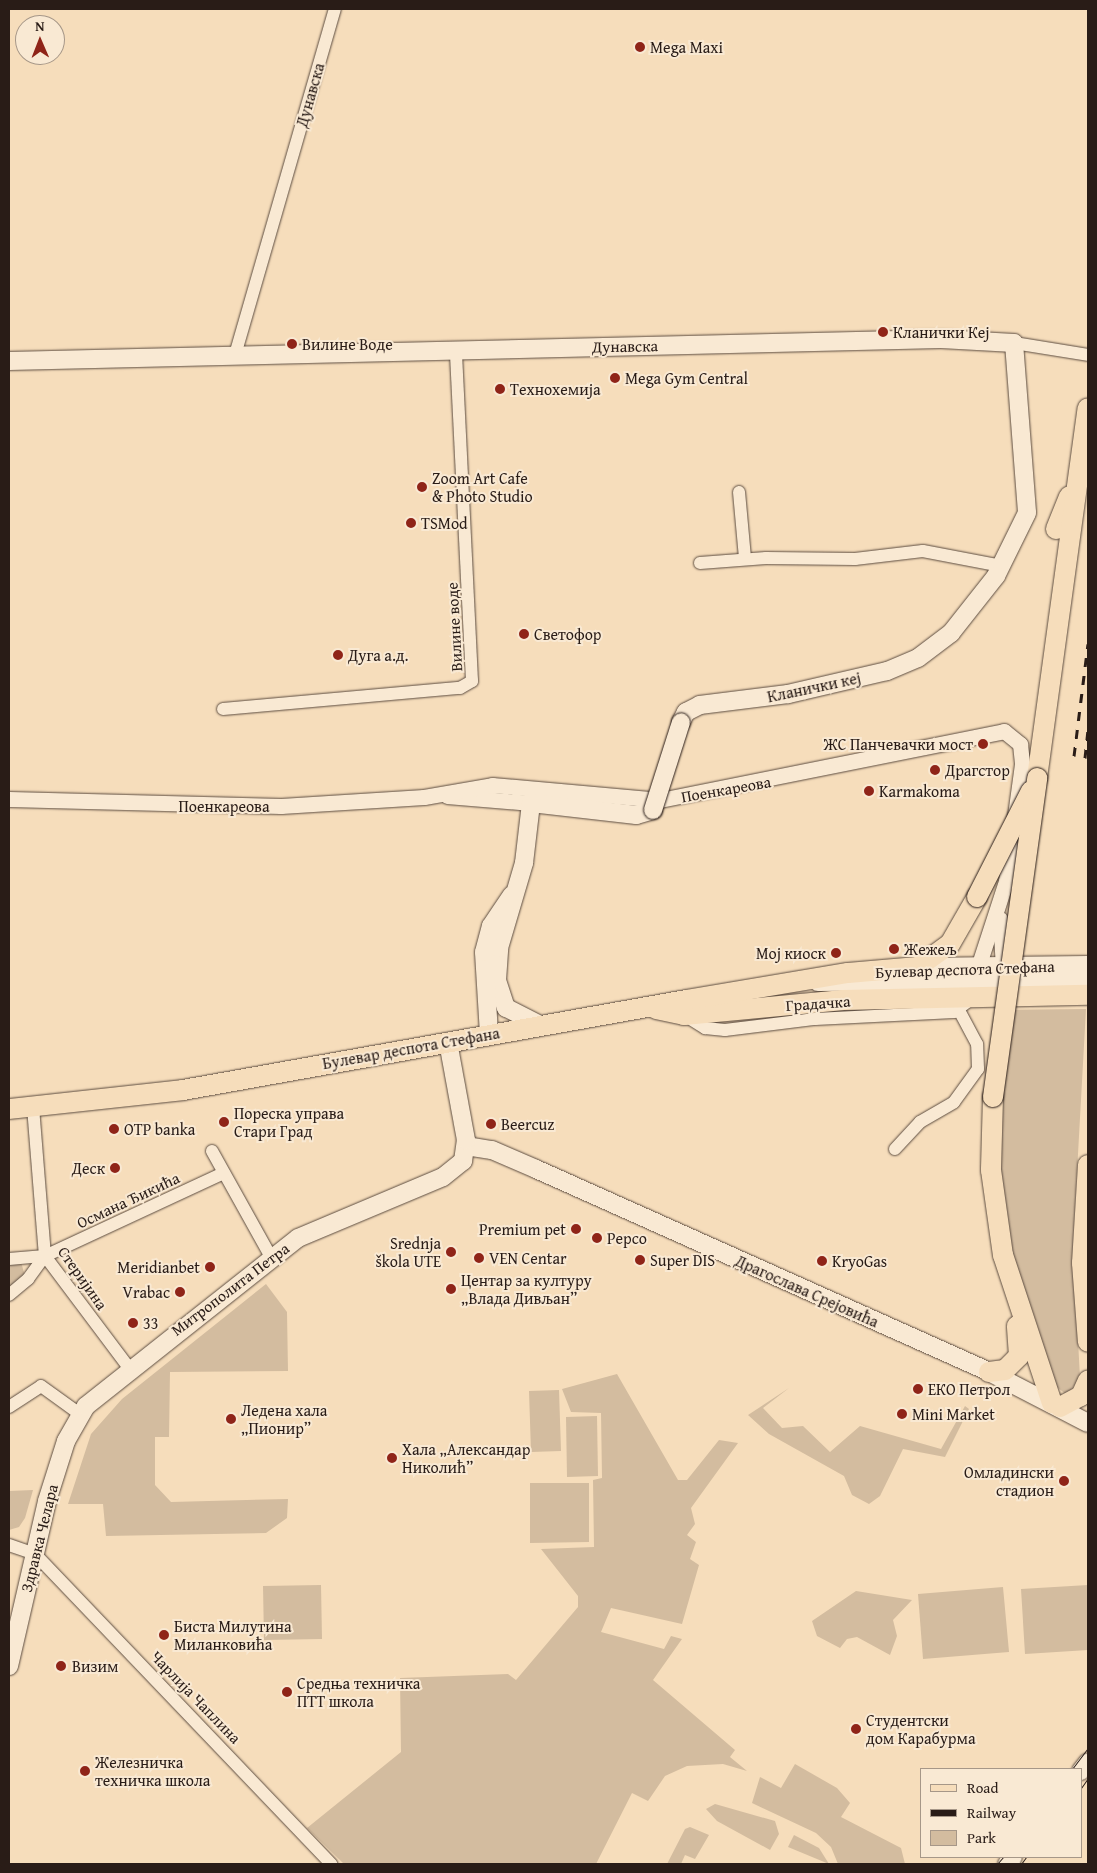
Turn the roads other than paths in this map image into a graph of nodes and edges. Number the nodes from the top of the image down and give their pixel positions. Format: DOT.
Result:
graph roads {
  1 [pos="335,9"];
  2 [pos="1014,343"];
  3 [pos="456,350"];
  4 [pos="235,355"];
  5 [pos="1088,355"];
  6 [pos="9,361"];
  7 [pos="1088,408"];
  8 [pos="1079,476"];
  9 [pos="739,492"];
  10 [pos="1056,529"];
  11 [pos="745,558"];
  12 [pos="700,563"];
  13 [pos="1002,566"];
  14 [pos="223,709"];
  15 [pos="1037,778"];
  16 [pos="438,795"];
  17 [pos="9,799"];
  18 [pos="531,803"];
  19 [pos="653,810"];
  20 [pos="515,892"];
  21 [pos="1000,908"];
  22 [pos="1088,965"];
  23 [pos="918,967"];
  24 [pos="978,967"];
  25 [pos="1003,967"];
  26 [pos="1088,979"];
  27 [pos="812,982"];
  28 [pos="1088,995"];
  29 [pos="974,997"];
  30 [pos="647,1006"];
  31 [pos="959,1010"];
  32 [pos="684,1015"];
  33 [pos="540,1025"];
  34 [pos="489,1034"];
  35 [pos="448,1042"];
  36 [pos="33,1106"];
  37 [pos="9,1109"];
  38 [pos="466,1146"];
  39 [pos="895,1149"];
  40 [pos="212,1150"];
  41 [pos="1088,1165"];
  42 [pos="224,1173"];
  43 [pos="45,1256"];
  44 [pos="271,1257"];
  45 [pos="9,1259"];
  46 [pos="9,1295"];
  47 [pos="1018,1309"];
  48 [pos="1088,1342"];
  49 [pos="129,1368"];
  50 [pos="989,1372"];
  51 [pos="1088,1380"];
  52 [pos="1056,1405"];
  53 [pos="9,1407"];
  54 [pos="80,1414"];
  55 [pos="1088,1423"];
  56 [pos="9,1545"];
  57 [pos="35,1554"];
  58 [pos="9,1666"];
  59 [pos="331,1864"];
  1 -- 4 [label="street, Дунавска"];
  2 -- 3 [label="main road, Дунавска"];
  2 -- 5 [label="street"];
  2 -- 13 [label="main road, Кланички кеј"];
  3 -- 4 [label="main road, Дунавска"];
  3 -- 14 [label="street, Вилине воде"];
  4 -- 6 [label="main road, Дунавска"];
  7 -- 8 [label="main road"];
  8 -- 10 [label="main road"];
  8 -- 15 [label="main road"];
  9 -- 11 [label="street"];
  11 -- 12 [label="street"];
  11 -- 13 [label="street"];
  13 -- 19 [label="main road, Кланички кеј, bridge"];
  15 -- 23 [label="main road, bridge"];
  15 -- 47 [label="main road, bridge"];
  16 -- 17 [label="street, Поенкареова"];
  16 -- 18 [label="street, Поенкареова"];
  16 -- 21 [label="street, Поенкареова"];
  18 -- 19 [label="main road, Поенкареова"];
  18 -- 20 [label="main road"];
  20 -- 33 [label="main road"];
  20 -- 34 [label="main road"];
  21 -- 24 [label="street"];
  21 -- 25 [label="street"];
  22 -- 25 [label="main road, Булевар деспота Стефана"];
  23 -- 24 [label="main road, Булевар деспота Стефана"];
  23 -- 27 [label="main road, Булевар деспота Стефана"];
  24 -- 25 [label="main road, Булевар деспота Стефана"];
  26 -- 27 [label="main road, Булевар деспота Стефана"];
  27 -- 30 [label="main road, Булевар деспота Стефана"];
  28 -- 29 [label="main road"];
  29 -- 31 [label="street"];
  29 -- 32 [label="main road"];
  30 -- 32 [label="main road"];
  30 -- 33 [label="main road, Булевар деспота Стефана"];
  31 -- 32 [label="street, Градачка"];
  31 -- 39 [label="street"];
  33 -- 34 [label="main road, Булевар деспота Стефана"];
  34 -- 35 [label="main road, Булевар деспота Стефана"];
  35 -- 36 [label="main road, Булевар деспота Стефана"];
  35 -- 38 [label="main road"];
  36 -- 37 [label="main road, Булевар деспота Стефана"];
  36 -- 43 [label="street, Стеријина"];
  38 -- 44 [label="main road, Митрополита Петра"];
  38 -- 50 [label="main road, Драгослава Срејовића"];
  40 -- 42 [label="street"];
  41 -- 48 [label="main road"];
  42 -- 43 [label="street, Османа Ђикића"];
  42 -- 44 [label="street"];
  43 -- 45 [label="street, Османа Ђикића"];
  43 -- 46 [label="street, Османа Ђикића"];
  43 -- 49 [label="street, Стеријина"];
  44 -- 49 [label="main road, Митрополита Петра"];
  47 -- 50 [label="main road"];
  47 -- 52 [label="main road"];
  49 -- 54 [label="main road, Митрополита Петра"];
  50 -- 52 [label="main road, Драгослава Срејовића"];
  51 -- 52 [label="main road"];
  52 -- 55 [label="main road, Драгослава Срејовића"];
  53 -- 54 [label="street"];
  54 -- 57 [label="main road, Здравка Челара"];
  56 -- 57 [label="street"];
  57 -- 58 [label="main road, Здравка Челара"];
  57 -- 59 [label="street, Чарлија Чаплина"];
}
